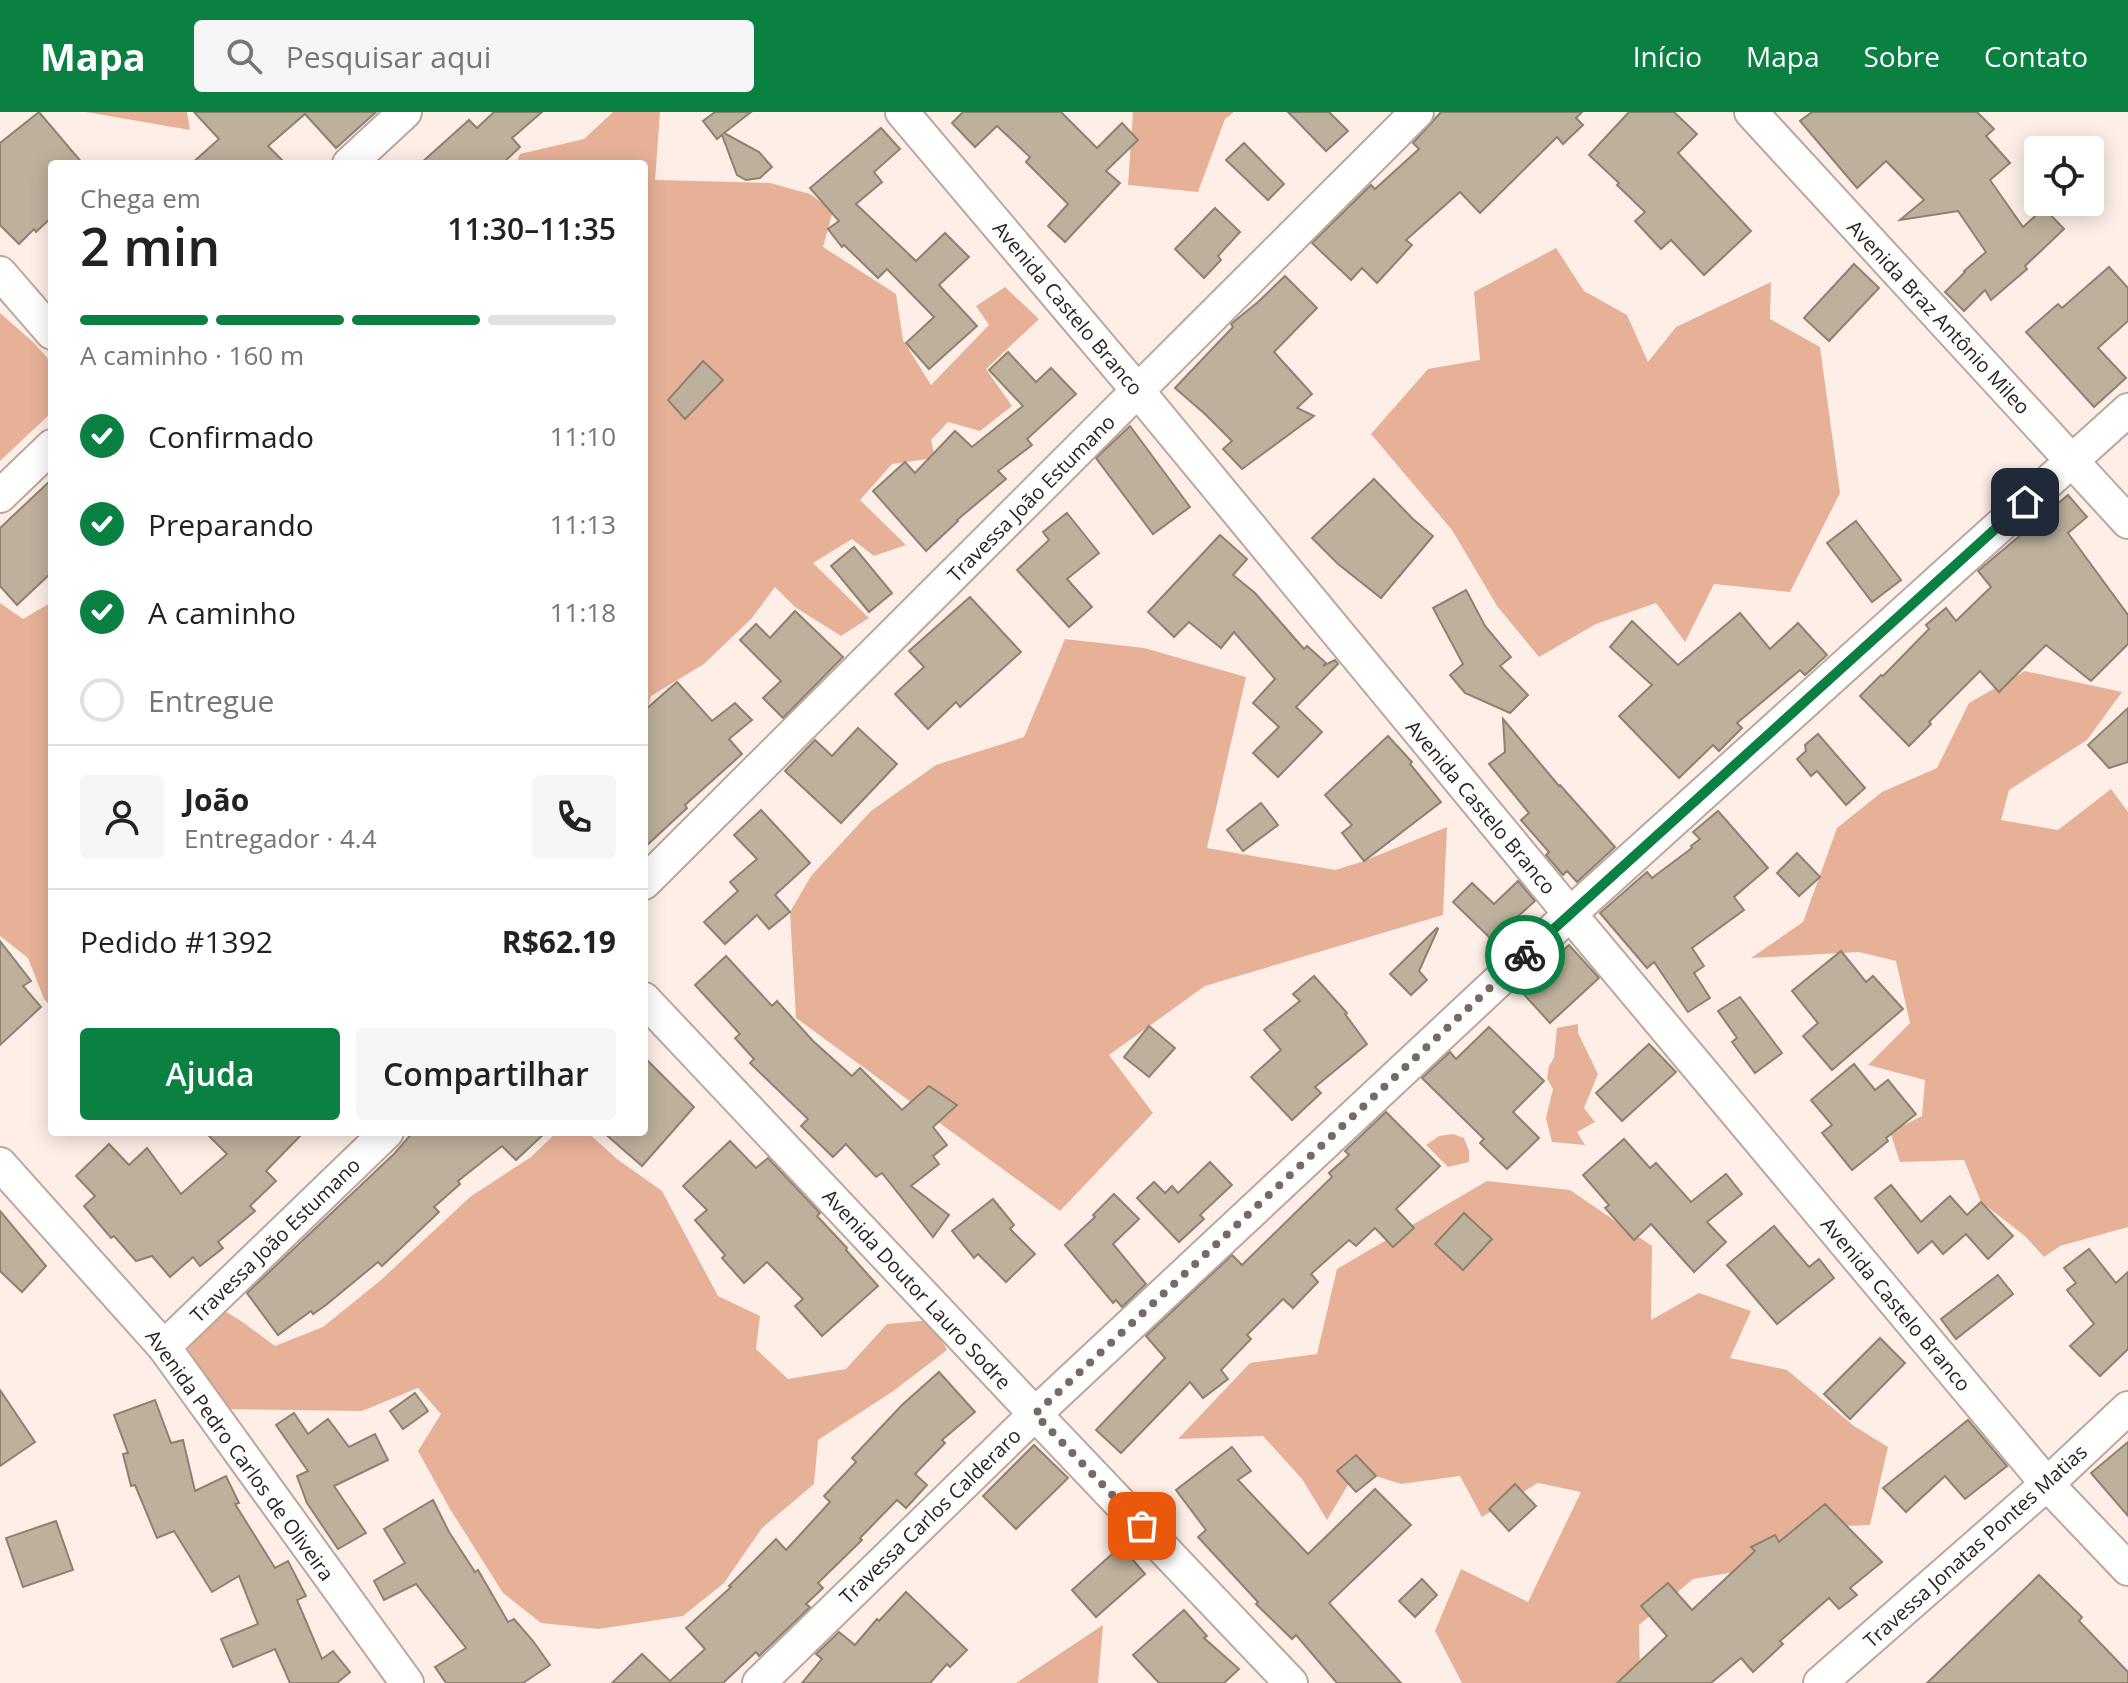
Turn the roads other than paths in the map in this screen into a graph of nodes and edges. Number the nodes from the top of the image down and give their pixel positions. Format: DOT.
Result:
graph roads {
  1 [pos="405,112"];
  2 [pos="902,112"];
  3 [pos="1417,112"];
  4 [pos="1751,112"];
  5 [pos="353,160"];
  6 [pos="0,273"];
  7 [pos="48,328"];
  8 [pos="1138,391"];
  9 [pos="2128,410"];
  10 [pos="48,450"];
  11 [pos="2071,461"];
  12 [pos="0,496"];
  13 [pos="2128,522"];
  14 [pos="648,879"];
  15 [pos="1570,914"];
  16 [pos="648,1003"];
  17 [pos="383,1136"];
  18 [pos="0,1164"];
  19 [pos="164,1347"];
  20 [pos="2128,1408"];
  21 [pos="1035,1414"];
  22 [pos="2047,1484"];
  23 [pos="2128,1569"];
  24 [pos="407,1683"];
  25 [pos="759,1683"];
  26 [pos="1291,1683"];
  27 [pos="1820,1683"];
  1 -- 5 [label="street"];
  2 -- 8 [label="street, Avenida Castelo Branco"];
  3 -- 8 [label="street, Travessa João Estumano"];
  4 -- 11 [label="street, Avenida Braz Antônio Mileo"];
  6 -- 7 [label="street"];
  8 -- 14 [label="street, Travessa João Estumano"];
  8 -- 15 [label="street, Avenida Castelo Branco"];
  9 -- 11 [label="street, Travessa Carlos Calderaro"];
  10 -- 12 [label="street"];
  11 -- 13 [label="street, Avenida Braz Antônio Mileo"];
  11 -- 15 [label="street, Travessa Carlos Calderaro"];
  15 -- 21 [label="street, Travessa Carlos Calderaro"];
  15 -- 22 [label="street, Avenida Castelo Branco"];
  16 -- 21 [label="street, Avenida Doutor Lauro Sodre"];
  17 -- 19 [label="street, Travessa João Estumano"];
  18 -- 19 [label="street, Avenida Pedro Carlos de Oliveira"];
  19 -- 24 [label="street, Avenida Pedro Carlos de Oliveira"];
  20 -- 22 [label="street, Travessa Jonatas Pontes Matias"];
  21 -- 25 [label="street, Travessa Carlos Calderaro"];
  21 -- 26 [label="street, Avenida Doutor Lauro Sodre"];
  22 -- 23 [label="street, Avenida Castelo Branco"];
  22 -- 27 [label="street, Travessa Jonatas Pontes Matias"];
}
